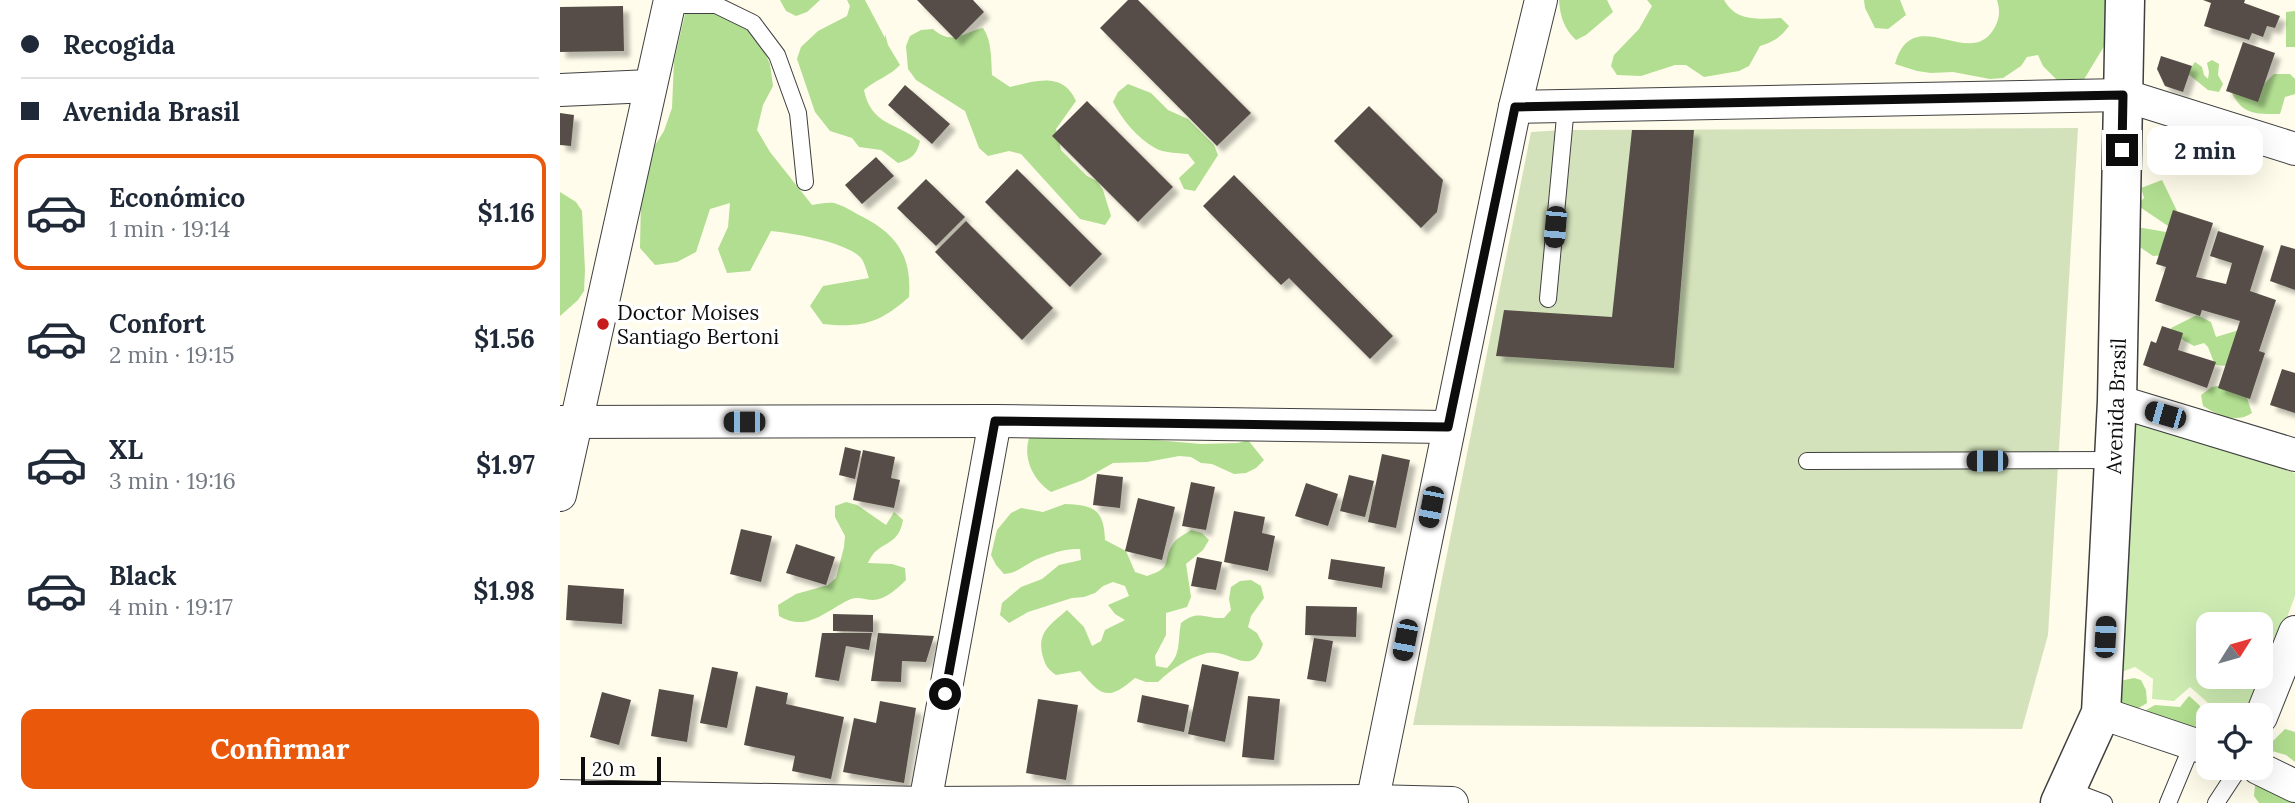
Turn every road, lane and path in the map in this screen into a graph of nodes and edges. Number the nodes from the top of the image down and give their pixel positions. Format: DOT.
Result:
graph roads {
  1 [pos="1541,0"];
  2 [pos="2125,0"];
  3 [pos="670,2"];
  4 [pos="650,86"];
  5 [pos="560,89"];
  6 [pos="2123,95"];
  7 [pos="1566,106"];
  8 [pos="1515,107"];
  9 [pos="2295,149"];
  10 [pos="805,182"];
  11 [pos="1548,299"];
  12 [pos="2118,401"];
  13 [pos="995,421"];
  14 [pos="568,422"];
  15 [pos="1448,427"];
  16 [pos="2295,455"];
  17 [pos="2115,460"];
  18 [pos="1807,461"];
  19 [pos="560,495"];
  20 [pos="2295,632"];
  21 [pos="2267,703"];
  22 [pos="2101,713"];
  23 [pos="2196,744"];
  24 [pos="2196,755"];
  25 [pos="2273,775"];
  26 [pos="2231,780"];
  27 [pos="2295,786"];
  28 [pos="560,796"];
  29 [pos="2063,796"];
  30 [pos="1372,802"];
  31 [pos="925,803"];
  32 [pos="1452,803"];
  33 [pos="2104,803"];
  34 [pos="2168,803"];
  35 [pos="2216,803"];
  1 -- 8 [label="street"];
  2 -- 6 [label="street, Avenida Brasil"];
  3 -- 4 [label="street"];
  3 -- 10 [label="lane"];
  4 -- 5 [label="street"];
  4 -- 14 [label="street"];
  6 -- 7 [label="street"];
  6 -- 9 [label="street"];
  6 -- 12 [label="street, Avenida Brasil"];
  7 -- 8 [label="street"];
  7 -- 11 [label="lane"];
  8 -- 15 [label="street"];
  12 -- 16 [label="street"];
  12 -- 17 [label="street, Avenida Brasil"];
  13 -- 14 [label="street"];
  13 -- 15 [label="street"];
  13 -- 31 [label="street"];
  14 -- 19 [label="street"];
  15 -- 30 [label="street"];
  17 -- 18 [label="lane"];
  17 -- 22 [label="street, Avenida Brasil"];
  20 -- 21 [label="street"];
  22 -- 23 [label="street"];
  22 -- 29 [label="street, Avenida Brasil"];
  24 -- 34 [label="lane"];
  25 -- 27 [label="street"];
  26 -- 35 [label="lane"];
  28 -- 31 [label="street"];
  29 -- 33 [label="lane"];
  30 -- 31 [label="street"];
  30 -- 32 [label="street"];
}
